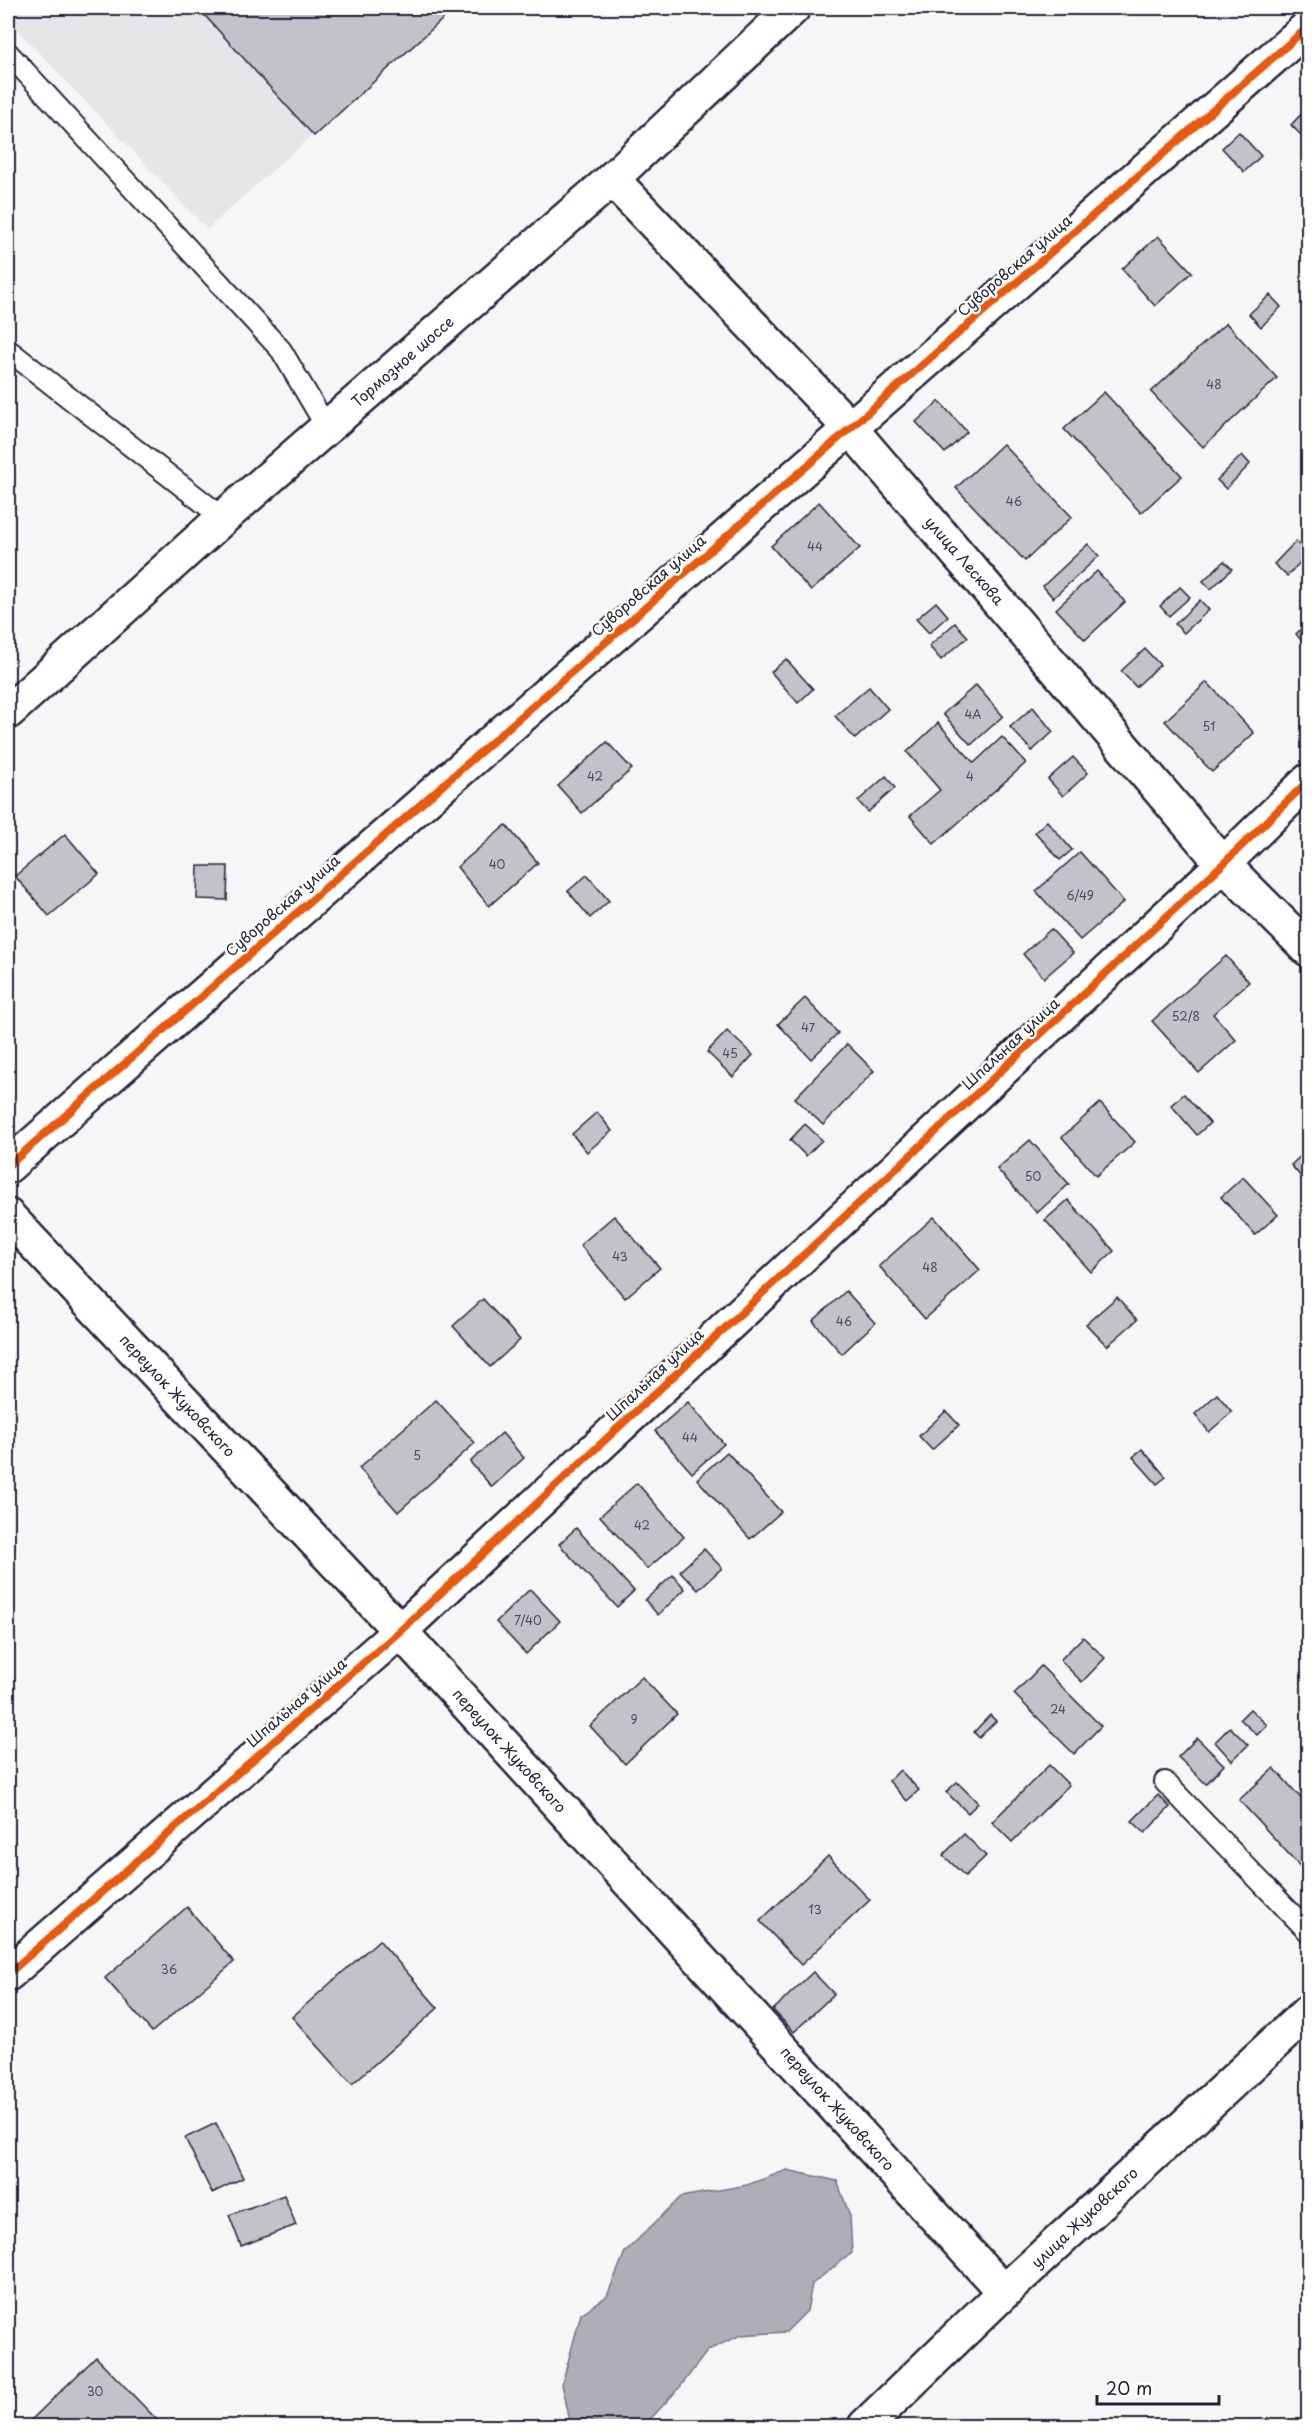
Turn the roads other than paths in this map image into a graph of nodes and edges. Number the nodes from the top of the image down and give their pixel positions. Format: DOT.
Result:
graph roads {
  1 [pos="793,8"];
  2 [pos="1308,27"];
  3 [pos="8,53"];
  4 [pos="612,179"];
  5 [pos="8,350"];
  6 [pos="327,428"];
  7 [pos="850,428"];
  8 [pos="223,518"];
  9 [pos="8,712"];
  10 [pos="1308,781"];
  11 [pos="1223,864"];
  12 [pos="1308,949"];
  13 [pos="8,1166"];
  14 [pos="8,1216"];
  15 [pos="400,1632"];
  16 [pos="1165,1782"];
  17 [pos="1308,1931"];
  18 [pos="8,1974"];
  19 [pos="1308,2012"];
  20 [pos="1004,2292"];
  21 [pos="865,2427"];
  1 -- 4 [label="street, Тормозное шоссе"];
  2 -- 7 [label="street, Суворовская улица"];
  3 -- 6 [label="lane"];
  4 -- 6 [label="street, Тормозное шоссе"];
  4 -- 7 [label="street, улица Лескова"];
  5 -- 8 [label="lane"];
  6 -- 8 [label="street, Тормозное шоссе"];
  7 -- 11 [label="street, улица Лескова"];
  7 -- 13 [label="street, Суворовская улица"];
  8 -- 9 [label="street, Тормозное шоссе"];
  10 -- 11 [label="street, Шпальная улица"];
  11 -- 12 [label="street, улица Лескова"];
  11 -- 15 [label="street, Шпальная улица"];
  14 -- 15 [label="street, переулок Жуковского"];
  15 -- 18 [label="street, Шпальная улица"];
  15 -- 20 [label="street, переулок Жуковского"];
  16 -- 17 [label="lane"];
  19 -- 20 [label="street, улица Жуковского"];
  20 -- 21 [label="street, улица Жуковского"];
}
